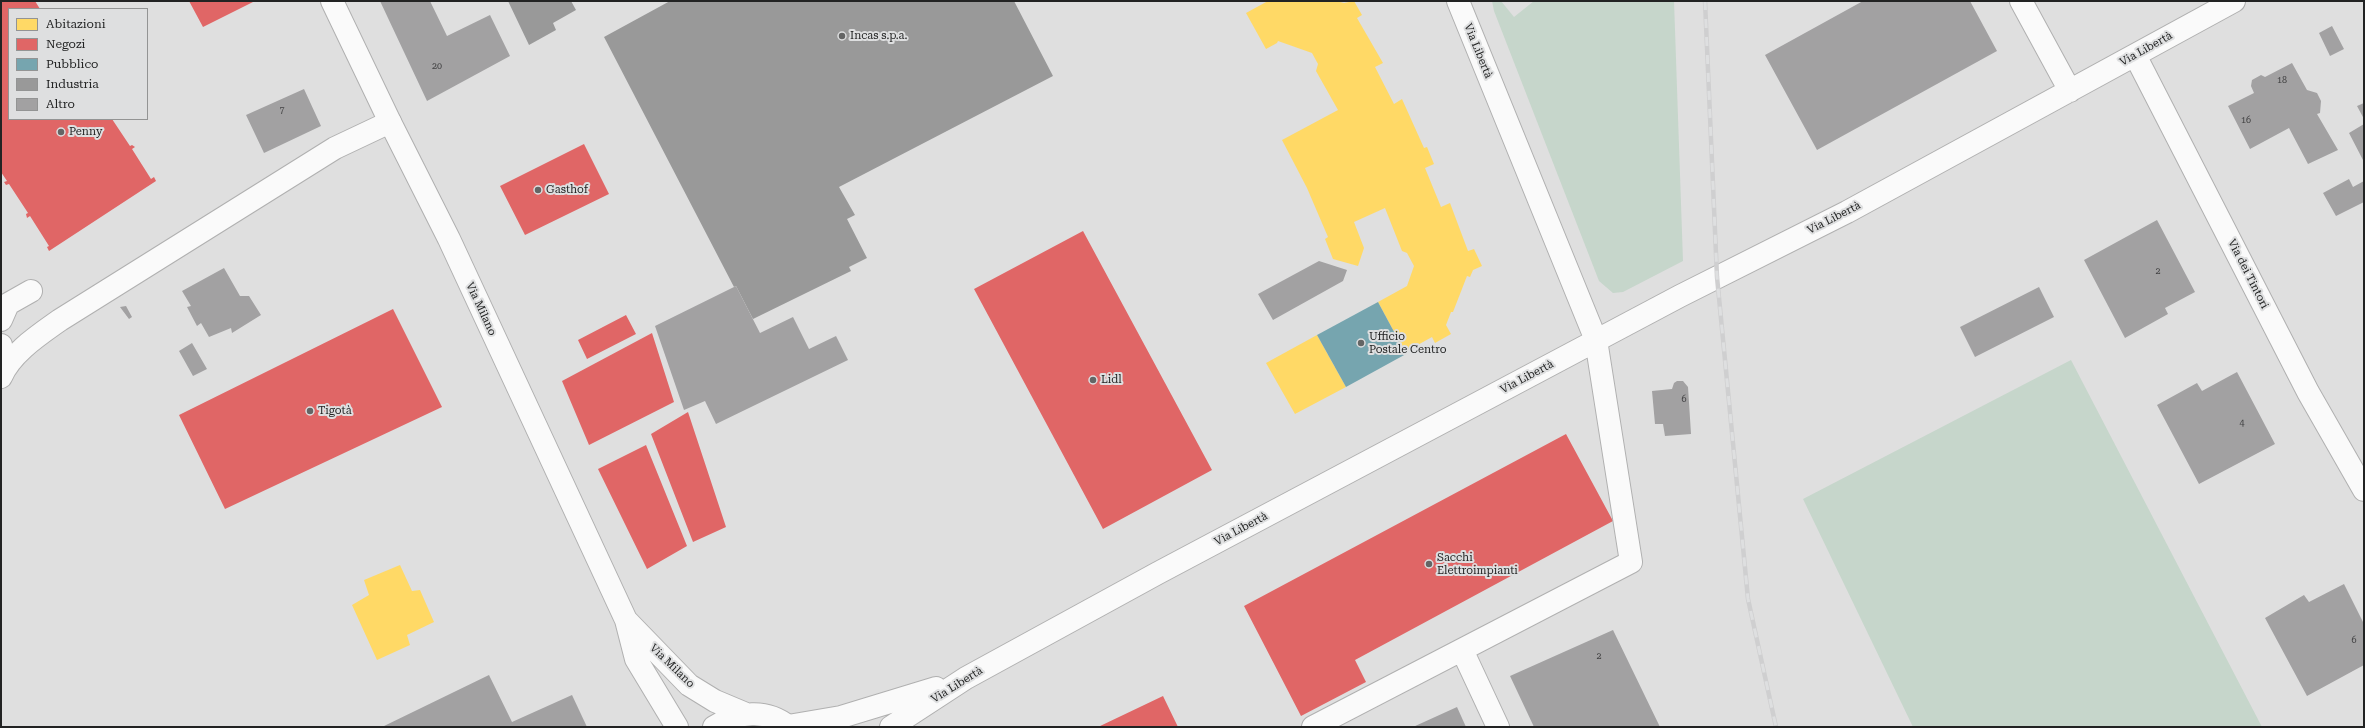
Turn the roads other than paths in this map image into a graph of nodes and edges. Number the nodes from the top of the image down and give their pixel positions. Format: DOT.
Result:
graph roads {
  1 [pos="332,1"];
  2 [pos="2021,1"];
  3 [pos="1461,3"];
  4 [pos="2225,3"];
  5 [pos="2135,55"];
  6 [pos="2070,91"];
  7 [pos="390,122"];
  8 [pos="31,291"];
  9 [pos="1,320"];
  10 [pos="1596,340"];
  11 [pos="1,345"];
  12 [pos="3,373"];
  13 [pos="2364,490"];
  14 [pos="626,620"];
  15 [pos="1462,652"];
  16 [pos="966,678"];
  17 [pos="746,714"];
  18 [pos="789,726"];
  19 [pos="677,727"];
  20 [pos="714,727"];
  21 [pos="890,727"];
  22 [pos="1314,727"];
  23 [pos="1498,727"];
  1 -- 7 [label="street, Via Milano"];
  2 -- 6 [label="street"];
  3 -- 10 [label="street, Via Libertà"];
  4 -- 5 [label="street, Via Libertà"];
  5 -- 6 [label="street, Via Libertà"];
  5 -- 13 [label="street, Via dei Tintori"];
  6 -- 10 [label="street, Via Libertà"];
  7 -- 12 [label="street"];
  7 -- 14 [label="street, Via Milano"];
  8 -- 9 [label="street"];
  10 -- 15 [label="street, Via Libertà"];
  10 -- 16 [label="street, Via Libertà"];
  11 -- 12 [label="street"];
  14 -- 17 [label="street, Via Milano"];
  14 -- 19 [label="street, Via Milano"];
  15 -- 22 [label="street, Via Libertà"];
  15 -- 23 [label="street"];
  16 -- 18 [label="street"];
  16 -- 21 [label="street, Via Libertà"];
  17 -- 18 [label="street, Via Milano"];
  17 -- 20 [label="street, Via Milano"];
}
